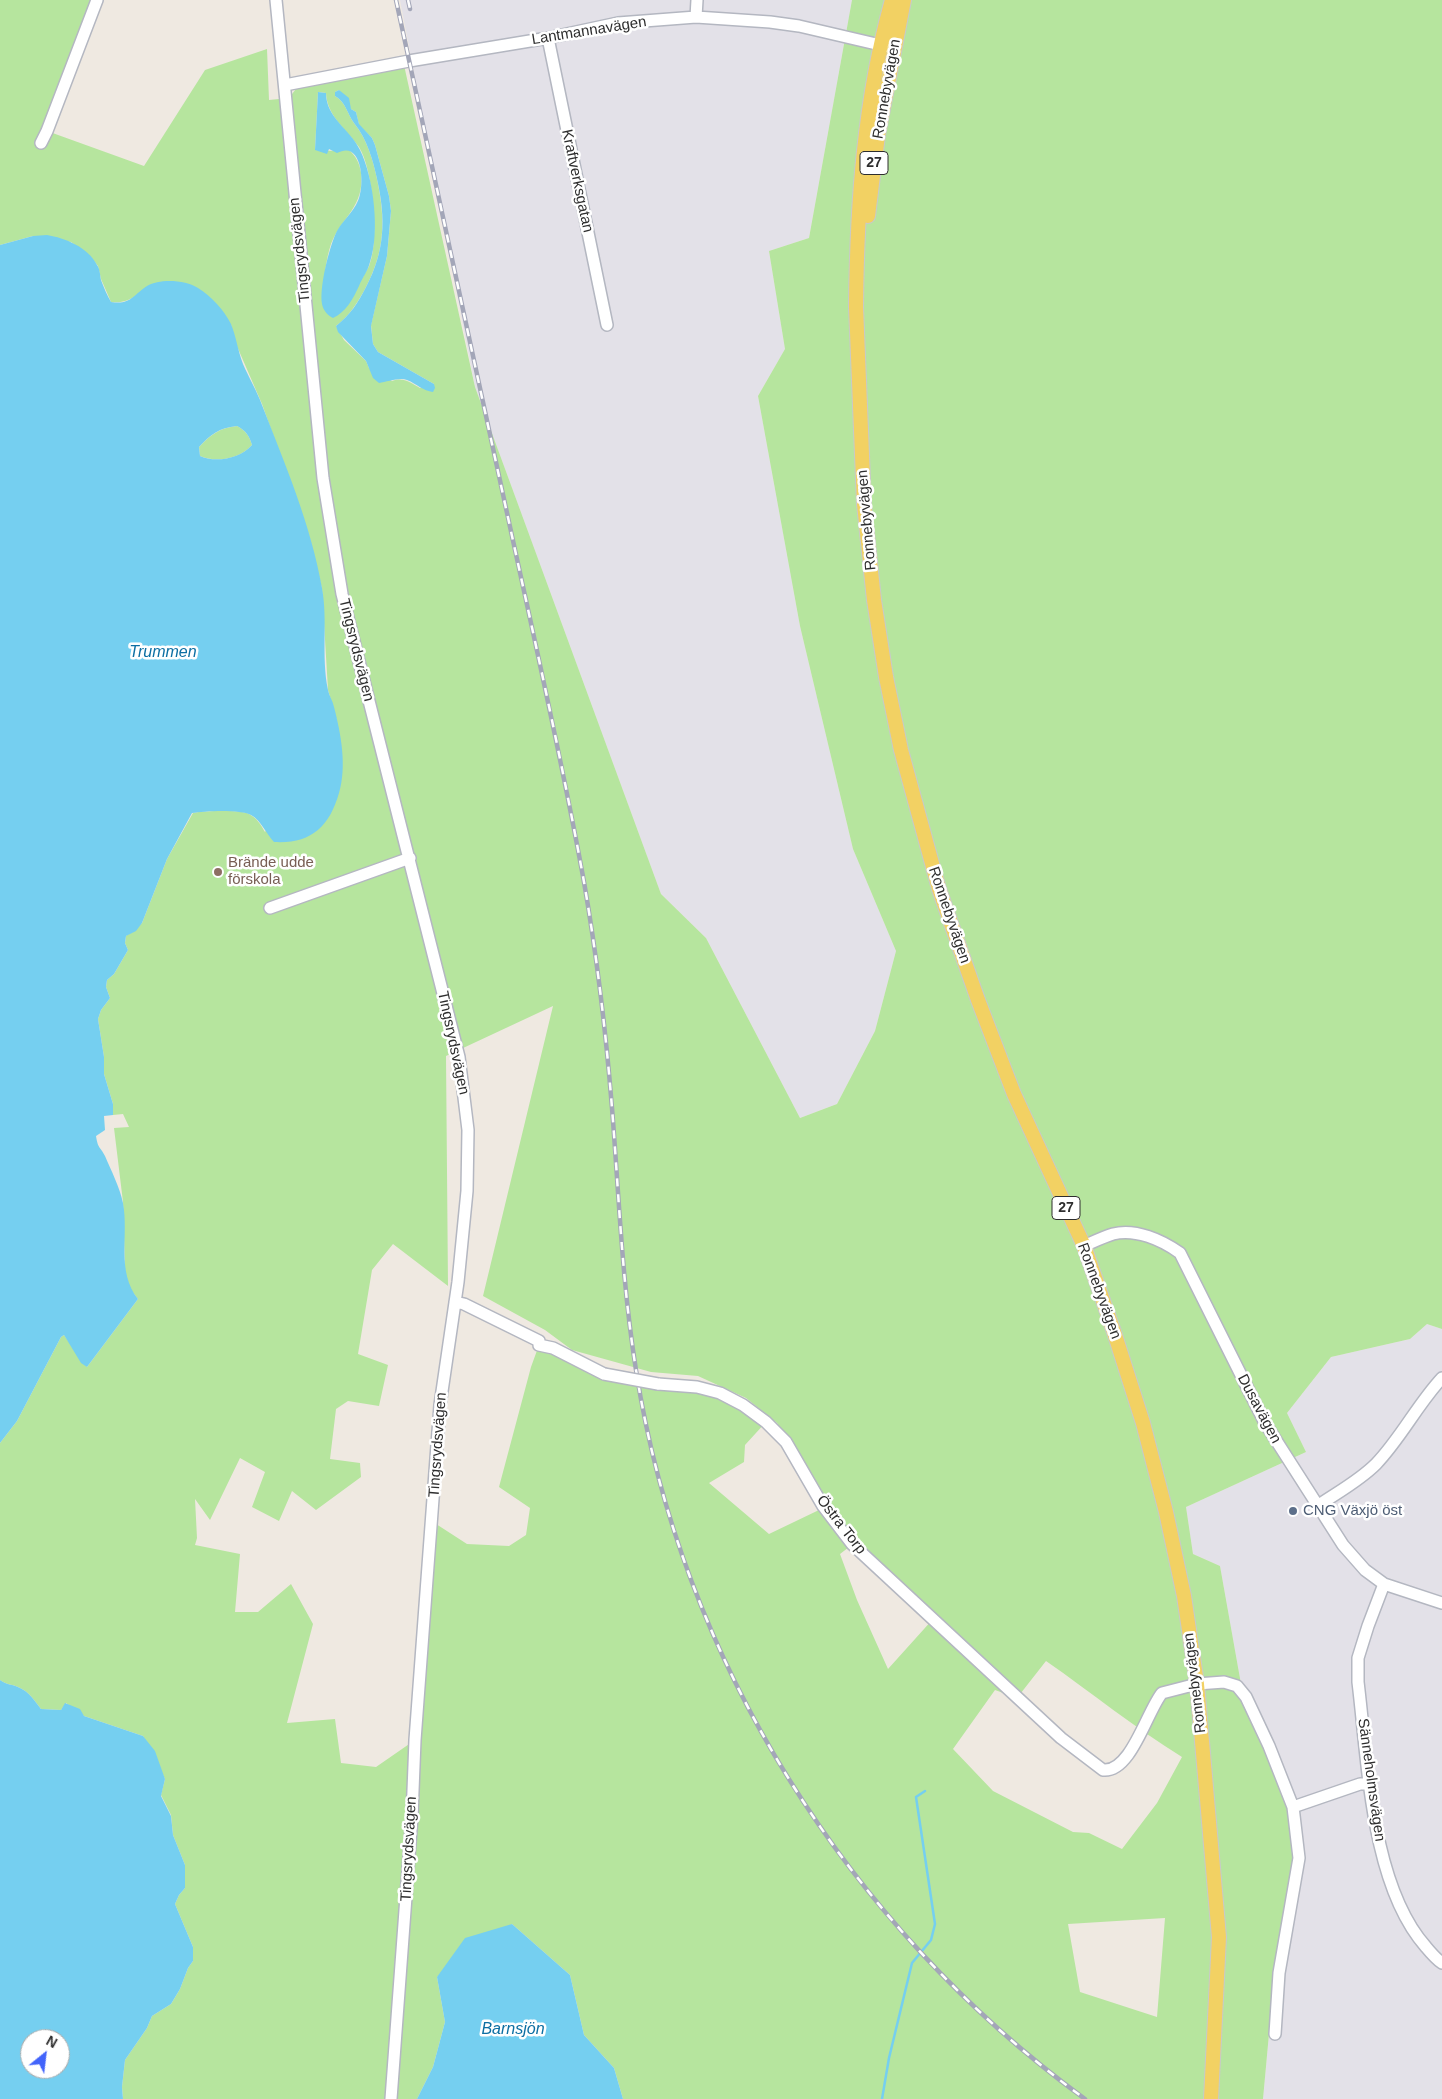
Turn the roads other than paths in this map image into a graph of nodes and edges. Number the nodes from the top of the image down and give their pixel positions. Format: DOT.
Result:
graph roads {
  1 [pos="98,0"];
  2 [pos="276,0"];
  3 [pos="698,0"];
  4 [pos="892,0"];
  5 [pos="904,0"];
  6 [pos="696,17"];
  7 [pos="548,38"];
  8 [pos="880,45"];
  9 [pos="894,48"];
  10 [pos="284,85"];
  11 [pos="41,143"];
  12 [pos="606,324"];
  13 [pos="858,328"];
  14 [pos="410,858"];
  15 [pos="270,908"];
  16 [pos="1084,1246"];
  17 [pos="455,1302"];
  18 [pos="1442,1378"];
  19 [pos="1319,1505"];
  20 [pos="1384,1584"];
  21 [pos="1442,1603"];
  22 [pos="1197,1684"];
  23 [pos="1371,1784"];
  24 [pos="1293,1807"];
  25 [pos="1442,1963"];
  26 [pos="1274,2034"];
  27 [pos="391,2099"];
  28 [pos="1211,2099"];
  1 -- 11 [label="street"];
  2 -- 10 [label="street, Tingsrydsvägen"];
  3 -- 6 [label="street"];
  4 -- 8 [label="main road, Ronnebyvägen / 27"];
  5 -- 9 [label="main road, Ronnebyvägen / 27"];
  6 -- 7 [label="street, Lantmannavägen"];
  6 -- 8 [label="street, Lantmannavägen"];
  7 -- 10 [label="street, Lantmannavägen"];
  7 -- 12 [label="street, Kraftverksgatan"];
  8 -- 9 [label="street, Lantmannavägen"];
  8 -- 13 [label="main road, Ronnebyvägen / 27"];
  9 -- 13 [label="main road, Ronnebyvägen / 27"];
  10 -- 14 [label="street, Tingsrydsvägen"];
  13 -- 16 [label="main road, Ronnebyvägen / 27"];
  14 -- 15 [label="street"];
  14 -- 17 [label="street, Tingsrydsvägen"];
  16 -- 19 [label="street, Dusavägen"];
  16 -- 22 [label="main road, Ronnebyvägen / 27"];
  17 -- 22 [label="street, Östra Torp, bridge"];
  17 -- 27 [label="street, Tingsrydsvägen"];
  18 -- 19 [label="street"];
  19 -- 20 [label="street, Dusavägen"];
  20 -- 21 [label="street, Dusavägen"];
  20 -- 23 [label="street, Sänneholmsvägen"];
  22 -- 24 [label="street, Östra Torp"];
  22 -- 28 [label="main road, Ronnebyvägen / 27"];
  23 -- 24 [label="street"];
  23 -- 25 [label="street, Sänneholmsvägen"];
  24 -- 26 [label="street, Östra Torp"];
}
